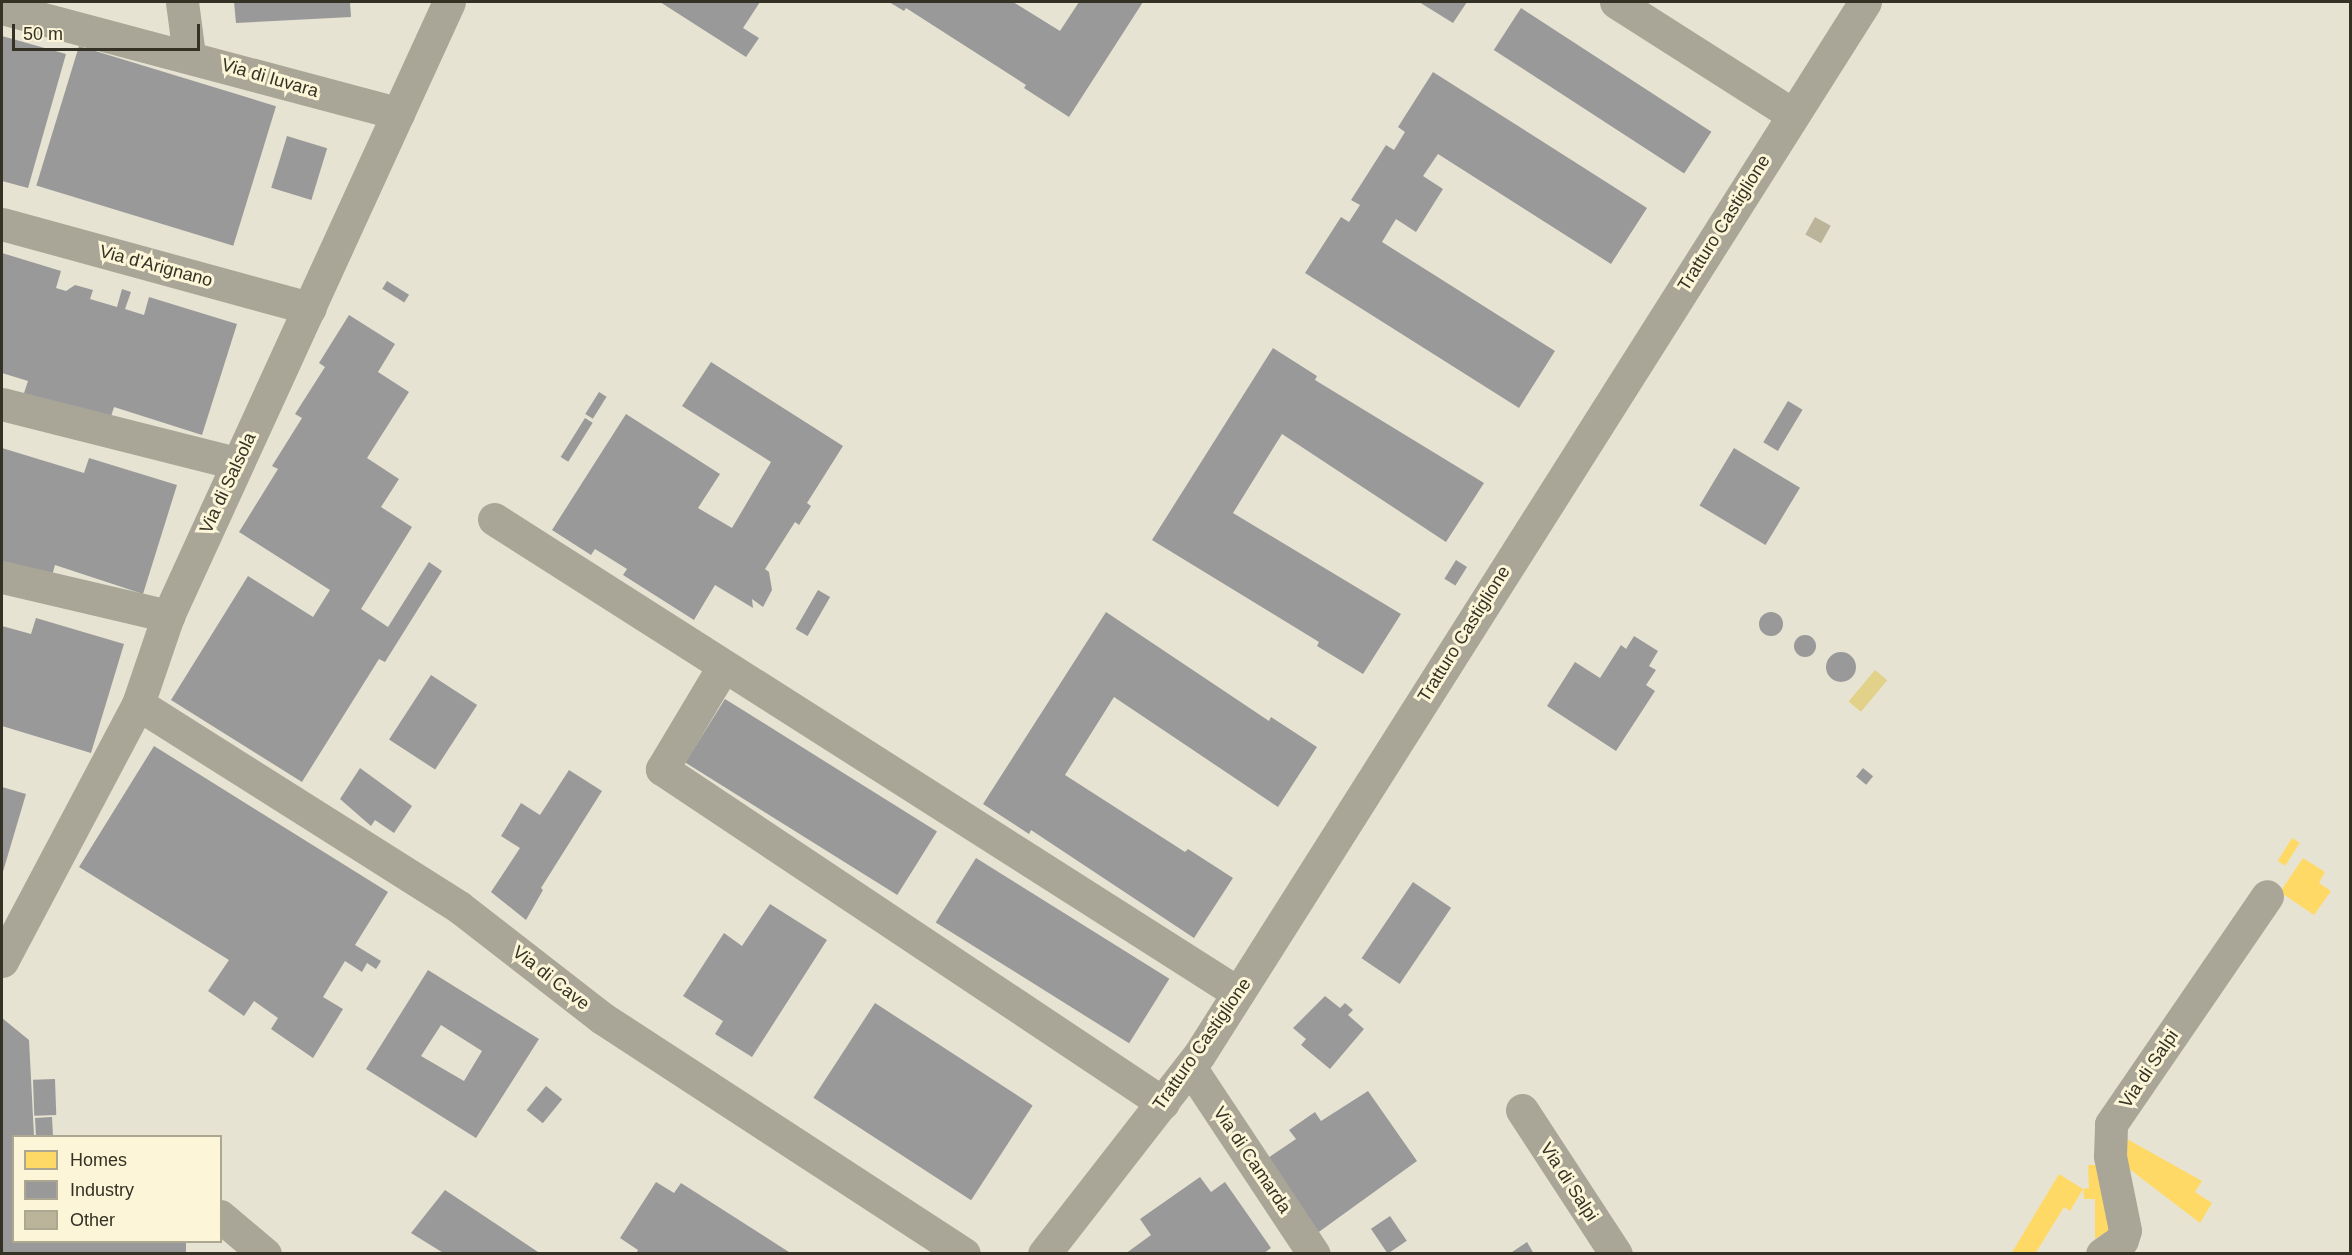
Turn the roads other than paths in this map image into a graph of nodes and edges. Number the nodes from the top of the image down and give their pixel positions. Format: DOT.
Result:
graph roads {
  1 [pos="182,2"];
  2 [pos="449,2"];
  3 [pos="1616,2"];
  4 [pos="1865,2"];
  5 [pos="7,7"];
  6 [pos="189,55"];
  7 [pos="398,114"];
  8 [pos="1792,114"];
  9 [pos="2,224"];
  10 [pos="310,308"];
  11 [pos="2,404"];
  12 [pos="236,463"];
  13 [pos="494,519"];
  14 [pos="2,577"];
  15 [pos="168,616"];
  16 [pos="723,667"];
  17 [pos="138,704"];
  18 [pos="2267,896"];
  19 [pos="2,961"];
  20 [pos="1238,993"];
  21 [pos="1190,1067"];
  22 [pos="1163,1103"];
  23 [pos="1522,1110"];
  24 [pos="222,1218"];
  25 [pos="265,1254"];
  26 [pos="964,1254"];
  27 [pos="1044,1254"];
  28 [pos="1314,1254"];
  29 [pos="1616,1254"];
  30 [pos="2102,1254"];
  1 -- 6 [label="street"];
  2 -- 7 [label="street, Via di Salsola"];
  3 -- 8 [label="street"];
  4 -- 8 [label="street, Tratturo Castiglione"];
  5 -- 6 [label="street, Via di Iuvara"];
  6 -- 7 [label="street, Via di Iuvara"];
  7 -- 10 [label="street, Via di Salsola"];
  8 -- 20 [label="street, Tratturo Castiglione"];
  9 -- 10 [label="street, Via d'Arignano"];
  10 -- 12 [label="street, Via di Salsola"];
  11 -- 12 [label="street"];
  12 -- 15 [label="street, Via di Salsola"];
  13 -- 16 [label="street"];
  14 -- 15 [label="street"];
  15 -- 17 [label="street, Via di Salsola"];
  16 -- 20 [label="street"];
  16 -- 22 [label="street"];
  17 -- 19 [label="street, Via di Salsola"];
  17 -- 26 [label="street, Via di Cave"];
  18 -- 30 [label="street, Via di Salpi"];
  20 -- 21 [label="street, Tratturo Castiglione"];
  21 -- 22 [label="street, Tratturo Castiglione"];
  21 -- 28 [label="street, Via di Camarda"];
  22 -- 27 [label="street, Tratturo Castiglione"];
  23 -- 29 [label="street, Via di Salpi"];
  24 -- 25 [label="street"];
}
